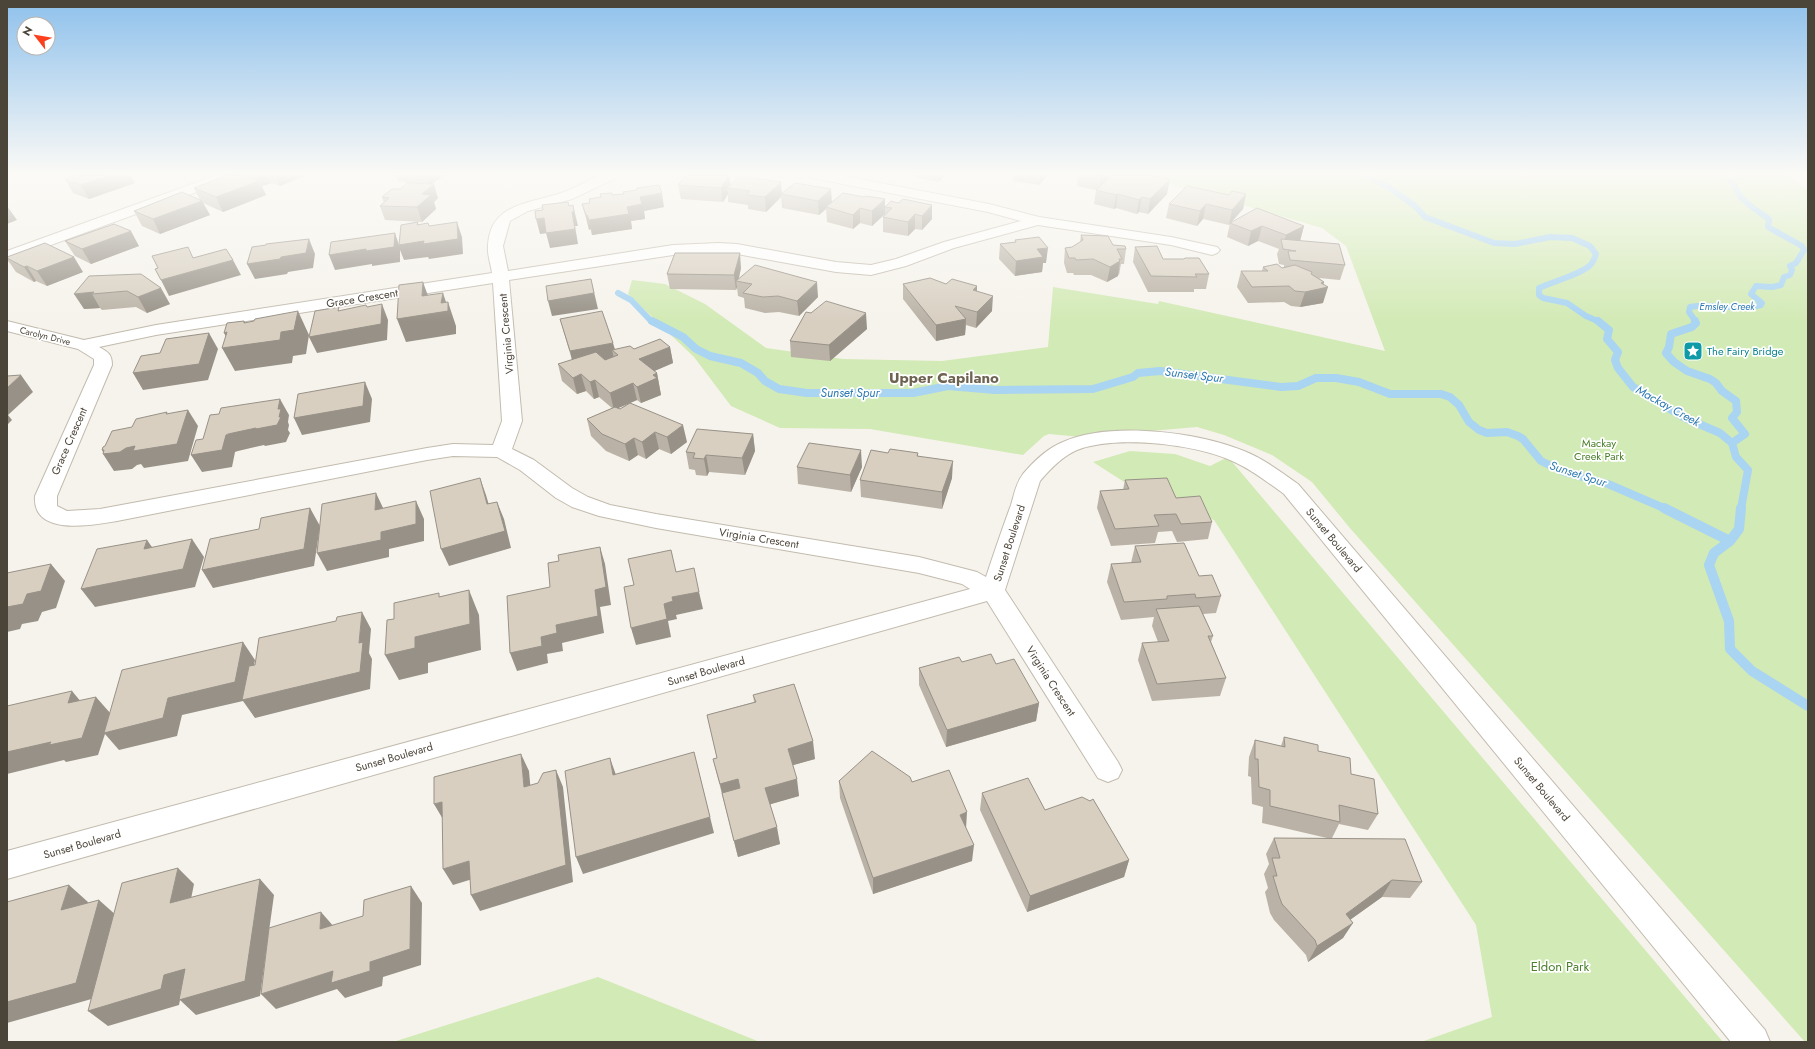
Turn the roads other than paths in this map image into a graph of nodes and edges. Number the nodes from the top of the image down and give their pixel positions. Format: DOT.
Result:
graph roads {
  1 [pos="95,224"];
  2 [pos="501,224"];
  3 [pos="1027,224"];
  4 [pos="1058,224"];
  5 [pos="1212,250"];
  6 [pos="7,256"];
  7 [pos="501,277"];
  8 [pos="7,326"];
  9 [pos="84,345"];
  10 [pos="501,451"];
  11 [pos="993,591"];
  12 [pos="1108,770"];
  13 [pos="7,865"];
  14 [pos="1753,1042"];
  1 -- 6 [label="street"];
  2 -- 7 [label="street, Virginia Crescent"];
  3 -- 7 [label="street"];
  4 -- 5 [label="street"];
  7 -- 9 [label="street, Grace Crescent"];
  7 -- 10 [label="street, Virginia Crescent"];
  8 -- 9 [label="street, Carolyn Drive"];
  9 -- 10 [label="street, Grace Crescent"];
  10 -- 11 [label="street, Virginia Crescent"];
  11 -- 12 [label="street, Virginia Crescent"];
  11 -- 13 [label="street, Sunset Boulevard"];
  11 -- 14 [label="street, Sunset Boulevard"];
}
